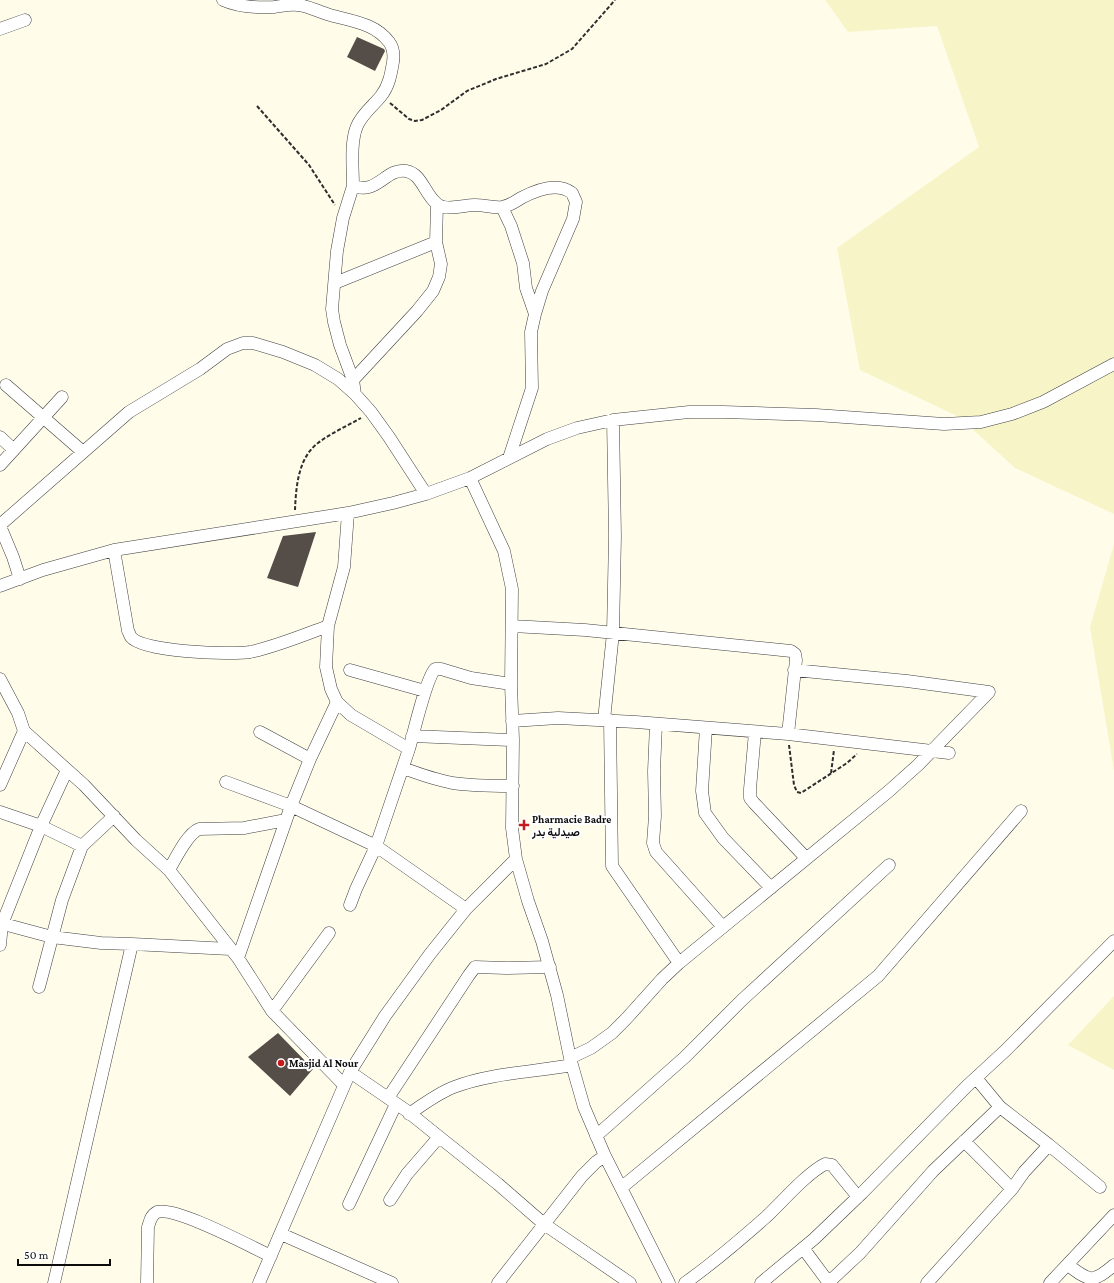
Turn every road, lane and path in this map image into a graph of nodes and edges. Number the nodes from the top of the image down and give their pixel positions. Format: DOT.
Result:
graph roads {
  1 [pos="223,0"];
  2 [pos="615,0"];
  3 [pos="25,20"];
  4 [pos="0,29"];
  5 [pos="382,95"];
  6 [pos="257,106"];
  7 [pos="353,186"];
  8 [pos="437,204"];
  9 [pos="502,207"];
  10 [pos="343,218"];
  11 [pos="436,242"];
  12 [pos="335,283"];
  13 [pos="535,314"];
  14 [pos="1114,364"];
  15 [pos="353,380"];
  16 [pos="6,385"];
  17 [pos="355,394"];
  18 [pos="62,397"];
  19 [pos="371,412"];
  20 [pos="44,416"];
  21 [pos="613,420"];
  22 [pos="0,437"];
  23 [pos="14,450"];
  24 [pos="83,452"];
  25 [pos="509,458"];
  26 [pos="0,465"];
  27 [pos="470,478"];
  28 [pos="426,494"];
  29 [pos="348,513"];
  30 [pos="295,521"];
  31 [pos="0,525"];
  32 [pos="114,550"];
  33 [pos="20,579"];
  34 [pos="0,586"];
  35 [pos="328,626"];
  36 [pos="512,626"];
  37 [pos="613,633"];
  38 [pos="350,670"];
  39 [pos="794,670"];
  40 [pos="0,679"];
  41 [pos="511,684"];
  42 [pos="426,691"];
  43 [pos="337,702"];
  44 [pos="607,720"];
  45 [pos="512,721"];
  46 [pos="656,724"];
  47 [pos="706,728"];
  48 [pos="24,731"];
  49 [pos="260,732"];
  50 [pos="755,732"];
  51 [pos="788,734"];
  52 [pos="412,736"];
  53 [pos="513,740"];
  54 [pos="835,740"];
  55 [pos="870,743"];
  56 [pos="408,749"];
  57 [pos="932,751"];
  58 [pos="950,753"];
  59 [pos="310,760"];
  60 [pos="402,768"];
  61 [pos="67,770"];
  62 [pos="832,773"];
  63 [pos="226,782"];
  64 [pos="0,785"];
  65 [pos="512,786"];
  66 [pos="291,806"];
  67 [pos="0,812"];
  68 [pos="1021,812"];
  69 [pos="114,816"];
  70 [pos="286,820"];
  71 [pos="41,826"];
  72 [pos="82,846"];
  73 [pos="376,846"];
  74 [pos="806,858"];
  75 [pos="516,859"];
  76 [pos="889,865"];
  77 [pos="169,870"];
  78 [pos="770,888"];
  79 [pos="350,905"];
  80 [pos="466,909"];
  81 [pos="1,923"];
  82 [pos="723,927"];
  83 [pos="329,933"];
  84 [pos="52,937"];
  85 [pos="1114,942"];
  86 [pos="132,944"];
  87 [pos="0,945"];
  88 [pos="234,953"];
  89 [pos="679,963"];
  90 [pos="550,967"];
  91 [pos="39,987"];
  92 [pos="272,1011"];
  93 [pos="571,1062"];
  94 [pos="350,1072"];
  95 [pos="976,1078"];
  96 [pos="344,1085"];
  97 [pos="392,1101"];
  98 [pos="1000,1107"];
  99 [pos="410,1114"];
  100 [pos="596,1136"];
  101 [pos="439,1137"];
  102 [pos="964,1141"];
  103 [pos="1049,1145"];
  104 [pos="605,1156"];
  105 [pos="1100,1187"];
  106 [pos="621,1188"];
  107 [pos="1012,1189"];
  108 [pos="858,1197"];
  109 [pos="390,1200"];
  110 [pos="349,1204"];
  111 [pos="1114,1215"];
  112 [pos="544,1224"];
  113 [pos="281,1234"];
  114 [pos="803,1248"];
  115 [pos="271,1256"];
  116 [pos="1068,1264"];
  117 [pos="1114,1265"];
  118 [pos="373,1279"];
  119 [pos="54,1283"];
  120 [pos="147,1283"];
  121 [pos="259,1283"];
  122 [pos="392,1283"];
  123 [pos="498,1283"];
  124 [pos="630,1283"];
  125 [pos="669,1283"];
  126 [pos="685,1283"];
  127 [pos="761,1283"];
  128 [pos="829,1283"];
  129 [pos="927,1283"];
  130 [pos="1050,1283"];
  1 -- 5 [label="street"];
  2 -- 5 [label="path"];
  3 -- 4 [label="street"];
  5 -- 7 [label="street"];
  6 -- 10 [label="path"];
  7 -- 8 [label="street"];
  7 -- 10 [label="street"];
  8 -- 9 [label="street"];
  8 -- 11 [label="street"];
  9 -- 13 [label="street"];
  9 -- 13 [label="street"];
  10 -- 12 [label="street"];
  11 -- 12 [label="street"];
  11 -- 15 [label="street"];
  12 -- 15 [label="street"];
  13 -- 25 [label="street"];
  14 -- 21 [label="street"];
  15 -- 17 [label="street"];
  16 -- 20 [label="street"];
  17 -- 19 [label="street"];
  17 -- 24 [label="street"];
  18 -- 20 [label="street"];
  19 -- 28 [label="street"];
  19 -- 30 [label="path"];
  20 -- 23 [label="street"];
  20 -- 24 [label="street"];
  21 -- 25 [label="street"];
  21 -- 37 [label="street"];
  22 -- 23 [label="street"];
  23 -- 26 [label="street"];
  24 -- 31 [label="street"];
  25 -- 27 [label="street"];
  27 -- 28 [label="street"];
  27 -- 36 [label="street"];
  28 -- 29 [label="street"];
  29 -- 30 [label="street"];
  29 -- 35 [label="street"];
  30 -- 32 [label="street"];
  31 -- 33 [label="street"];
  32 -- 33 [label="street"];
  32 -- 35 [label="street"];
  33 -- 34 [label="street"];
  35 -- 43 [label="street"];
  36 -- 37 [label="street"];
  36 -- 41 [label="street"];
  37 -- 39 [label="street"];
  37 -- 44 [label="street"];
  38 -- 42 [label="street"];
  39 -- 51 [label="street"];
  39 -- 57 [label="street"];
  40 -- 48 [label="street"];
  41 -- 42 [label="street"];
  41 -- 45 [label="street"];
  42 -- 52 [label="street"];
  43 -- 56 [label="street"];
  43 -- 59 [label="street"];
  44 -- 45 [label="street"];
  44 -- 46 [label="street"];
  44 -- 89 [label="street"];
  45 -- 53 [label="street"];
  46 -- 47 [label="street"];
  46 -- 82 [label="street"];
  47 -- 50 [label="street"];
  47 -- 78 [label="street"];
  48 -- 61 [label="street"];
  48 -- 64 [label="street"];
  49 -- 59 [label="street"];
  50 -- 51 [label="street"];
  50 -- 74 [label="street"];
  51 -- 54 [label="street"];
  51 -- 62 [label="path"];
  52 -- 53 [label="street"];
  52 -- 56 [label="street"];
  53 -- 65 [label="street"];
  54 -- 55 [label="street"];
  54 -- 62 [label="path"];
  55 -- 57 [label="street"];
  55 -- 62 [label="path"];
  56 -- 60 [label="street"];
  57 -- 58 [label="street"];
  57 -- 74 [label="street"];
  59 -- 66 [label="street"];
  60 -- 65 [label="street"];
  60 -- 73 [label="street"];
  61 -- 69 [label="street"];
  61 -- 71 [label="street"];
  63 -- 66 [label="street"];
  65 -- 75 [label="street"];
  66 -- 70 [label="street"];
  66 -- 73 [label="street"];
  67 -- 71 [label="street"];
  68 -- 106 [label="street"];
  69 -- 72 [label="street"];
  69 -- 77 [label="street"];
  70 -- 77 [label="street"];
  70 -- 88 [label="street"];
  71 -- 72 [label="street"];
  71 -- 81 [label="street"];
  72 -- 84 [label="street"];
  73 -- 79 [label="street"];
  73 -- 80 [label="street"];
  74 -- 78 [label="street"];
  75 -- 80 [label="street"];
  75 -- 90 [label="street"];
  76 -- 100 [label="street"];
  77 -- 88 [label="street"];
  78 -- 82 [label="street"];
  80 -- 94 [label="street"];
  81 -- 84 [label="street"];
  81 -- 87 [label="street"];
  82 -- 89 [label="street"];
  83 -- 92 [label="street"];
  84 -- 86 [label="street"];
  84 -- 91 [label="street"];
  85 -- 95 [label="street"];
  86 -- 88 [label="street"];
  86 -- 119 [label="street"];
  88 -- 92 [label="street"];
  89 -- 93 [label="street"];
  90 -- 93 [label="street"];
  90 -- 97 [label="street"];
  92 -- 96 [label="street"];
  93 -- 99 [label="street"];
  93 -- 100 [label="street"];
  94 -- 96 [label="street"];
  94 -- 97 [label="street"];
  95 -- 98 [label="street"];
  95 -- 108 [label="street"];
  96 -- 113 [label="street"];
  97 -- 99 [label="street"];
  97 -- 110 [label="street"];
  98 -- 102 [label="street"];
  98 -- 103 [label="street"];
  99 -- 101 [label="street"];
  100 -- 104 [label="street"];
  101 -- 109 [label="street"];
  101 -- 112 [label="street"];
  102 -- 107 [label="street"];
  102 -- 128 [label="street"];
  103 -- 105 [label="street"];
  103 -- 107 [label="street"];
  104 -- 106 [label="street"];
  104 -- 112 [label="street"];
  106 -- 125 [label="street"];
  107 -- 129 [label="street"];
  108 -- 114 [label="street"];
  108 -- 126 [label="street"];
  111 -- 116 [label="street"];
  112 -- 123 [label="street"];
  112 -- 124 [label="street"];
  113 -- 115 [label="street"];
  113 -- 118 [label="street"];
  114 -- 127 [label="street"];
  114 -- 128 [label="street"];
  115 -- 120 [label="street"];
  115 -- 121 [label="street"];
  116 -- 117 [label="street"];
  116 -- 130 [label="street"];
  118 -- 122 [label="street"];
}
